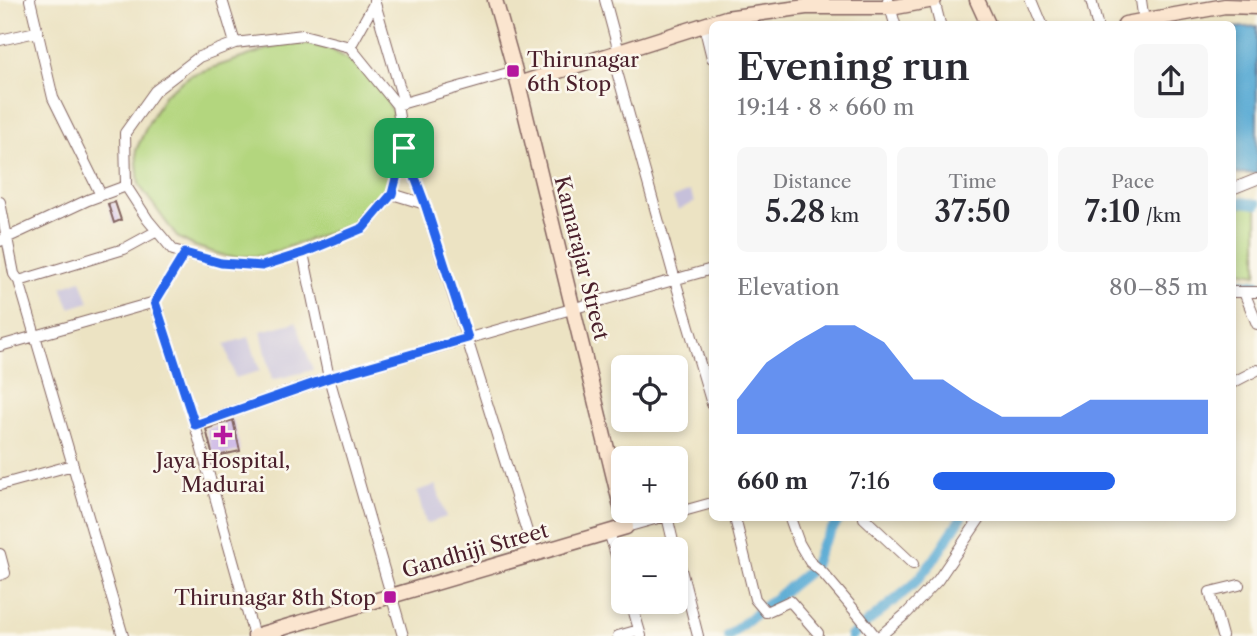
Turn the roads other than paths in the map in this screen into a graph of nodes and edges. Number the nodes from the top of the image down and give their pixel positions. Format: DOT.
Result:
graph roads {
  1 [pos="30,0"];
  2 [pos="222,0"];
  3 [pos="495,0"];
  4 [pos="605,0"];
  5 [pos="934,0"];
  6 [pos="977,0"];
  7 [pos="1032,0"];
  8 [pos="1091,0"];
  9 [pos="1141,0"];
  10 [pos="375,1"];
  11 [pos="814,4"];
  12 [pos="889,4"];
  13 [pos="758,7"];
  14 [pos="1257,7"];
  15 [pos="717,21"];
  16 [pos="894,21"];
  17 [pos="939,21"];
  18 [pos="987,21"];
  19 [pos="1041,21"];
  20 [pos="1096,21"];
  21 [pos="1144,21"];
  22 [pos="1149,21"];
  23 [pos="709,23"];
  24 [pos="704,25"];
  25 [pos="36,32"];
  26 [pos="0,38"];
  27 [pos="234,43"];
  28 [pos="709,46"];
  29 [pos="350,47"];
  30 [pos="615,53"];
  31 [pos="517,78"];
  32 [pos="401,104"];
  33 [pos="404,148"];
  34 [pos="1256,180"];
  35 [pos="126,186"];
  36 [pos="1236,188"];
  37 [pos="392,194"];
  38 [pos="101,195"];
  39 [pos="0,202"];
  40 [pos="425,204"];
  41 [pos="157,231"];
  42 [pos="3,239"];
  43 [pos="185,253"];
  44 [pos="303,253"];
  45 [pos="709,271"];
  46 [pos="675,280"];
  47 [pos="19,281"];
  48 [pos="1236,292"];
  49 [pos="1244,292"];
  50 [pos="1257,292"];
  51 [pos="155,302"];
  52 [pos="573,308"];
  53 [pos="1257,324"];
  54 [pos="36,336"];
  55 [pos="468,338"];
  56 [pos="0,346"];
  57 [pos="1257,370"];
  58 [pos="329,378"];
  59 [pos="1236,381"];
  60 [pos="709,394"];
  61 [pos="195,425"];
  62 [pos="73,465"];
  63 [pos="0,485"];
  64 [pos="709,504"];
  65 [pos="688,510"];
  66 [pos="735,521"];
  67 [pos="791,521"];
  68 [pos="867,521"];
  69 [pos="978,521"];
  70 [pos="641,523"];
  71 [pos="626,527"];
  72 [pos="609,532"];
  73 [pos="611,539"];
  74 [pos="0,554"];
  75 [pos="534,554"];
  76 [pos="913,564"];
  77 [pos="0,575"];
  78 [pos="1239,585"];
  79 [pos="391,596"];
  80 [pos="688,597"];
  81 [pos="634,614"];
  82 [pos="872,632"];
  83 [pos="640,633"];
  84 [pos="818,634"];
  85 [pos="123,636"];
  86 [pos="255,636"];
  87 [pos="403,636"];
  88 [pos="618,636"];
  89 [pos="698,636"];
  90 [pos="880,636"];
  91 [pos="1222,636"];
  1 -- 25 [label="street"];
  2 -- 27 [label="street"];
  3 -- 31 [label="main road, Kamarajar Street"];
  4 -- 30 [label="street"];
  5 -- 12 [label="main road"];
  5 -- 17 [label="street"];
  6 -- 18 [label="main road"];
  7 -- 19 [label="street"];
  8 -- 20 [label="street"];
  9 -- 21 [label="street"];
  10 -- 29 [label="street"];
  10 -- 32 [label="street"];
  11 -- 12 [label="main road"];
  11 -- 13 [label="main road"];
  12 -- 16 [label="street"];
  13 -- 15 [label="main road"];
  14 -- 22 [label="main road"];
  23 -- 24 [label="main road"];
  24 -- 28 [label="street"];
  24 -- 30 [label="main road"];
  25 -- 26 [label="street"];
  25 -- 38 [label="street"];
  27 -- 29 [label="street"];
  27 -- 35 [label="street"];
  29 -- 32 [label="street"];
  30 -- 31 [label="main road"];
  30 -- 46 [label="street"];
  31 -- 32 [label="street"];
  31 -- 52 [label="main road, Kamarajar Street"];
  32 -- 33 [label="street"];
  33 -- 37 [label="street"];
  33 -- 40 [label="street"];
  34 -- 36 [label="street"];
  35 -- 38 [label="street"];
  35 -- 41 [label="street"];
  37 -- 40 [label="street"];
  37 -- 44 [label="street"];
  38 -- 42 [label="street"];
  39 -- 42 [label="street"];
  40 -- 55 [label="street"];
  41 -- 43 [label="street"];
  41 -- 47 [label="street"];
  42 -- 47 [label="street"];
  43 -- 44 [label="street"];
  43 -- 51 [label="street"];
  44 -- 58 [label="street"];
  45 -- 46 [label="street"];
  46 -- 52 [label="street"];
  46 -- 60 [label="street"];
  47 -- 54 [label="street"];
  48 -- 49 [label="street"];
  49 -- 50 [label="street"];
  49 -- 53 [label="street"];
  51 -- 54 [label="street"];
  51 -- 61 [label="street"];
  52 -- 55 [label="street"];
  52 -- 71 [label="main road, Kamarajar Street"];
  54 -- 56 [label="street"];
  54 -- 62 [label="street"];
  55 -- 58 [label="street"];
  55 -- 75 [label="street"];
  57 -- 59 [label="street"];
  58 -- 61 [label="street"];
  58 -- 79 [label="street"];
  61 -- 86 [label="street"];
  62 -- 63 [label="street"];
  62 -- 85 [label="street"];
  64 -- 65 [label="street"];
  66 -- 84 [label="street"];
  67 -- 82 [label="street"];
  68 -- 76 [label="street"];
  69 -- 90 [label="street"];
  70 -- 71 [label="street"];
  71 -- 72 [label="main road, Gandhiji Street"];
  72 -- 73 [label="street"];
  72 -- 75 [label="main road, Gandhiji Street"];
  74 -- 77 [label="street"];
  75 -- 79 [label="main road, Gandhiji Street"];
  78 -- 91 [label="street"];
  79 -- 86 [label="main road, Gandhiji Street"];
  79 -- 87 [label="street"];
  80 -- 89 [label="street"];
  81 -- 83 [label="street"];
  83 -- 88 [label="street"];
}
